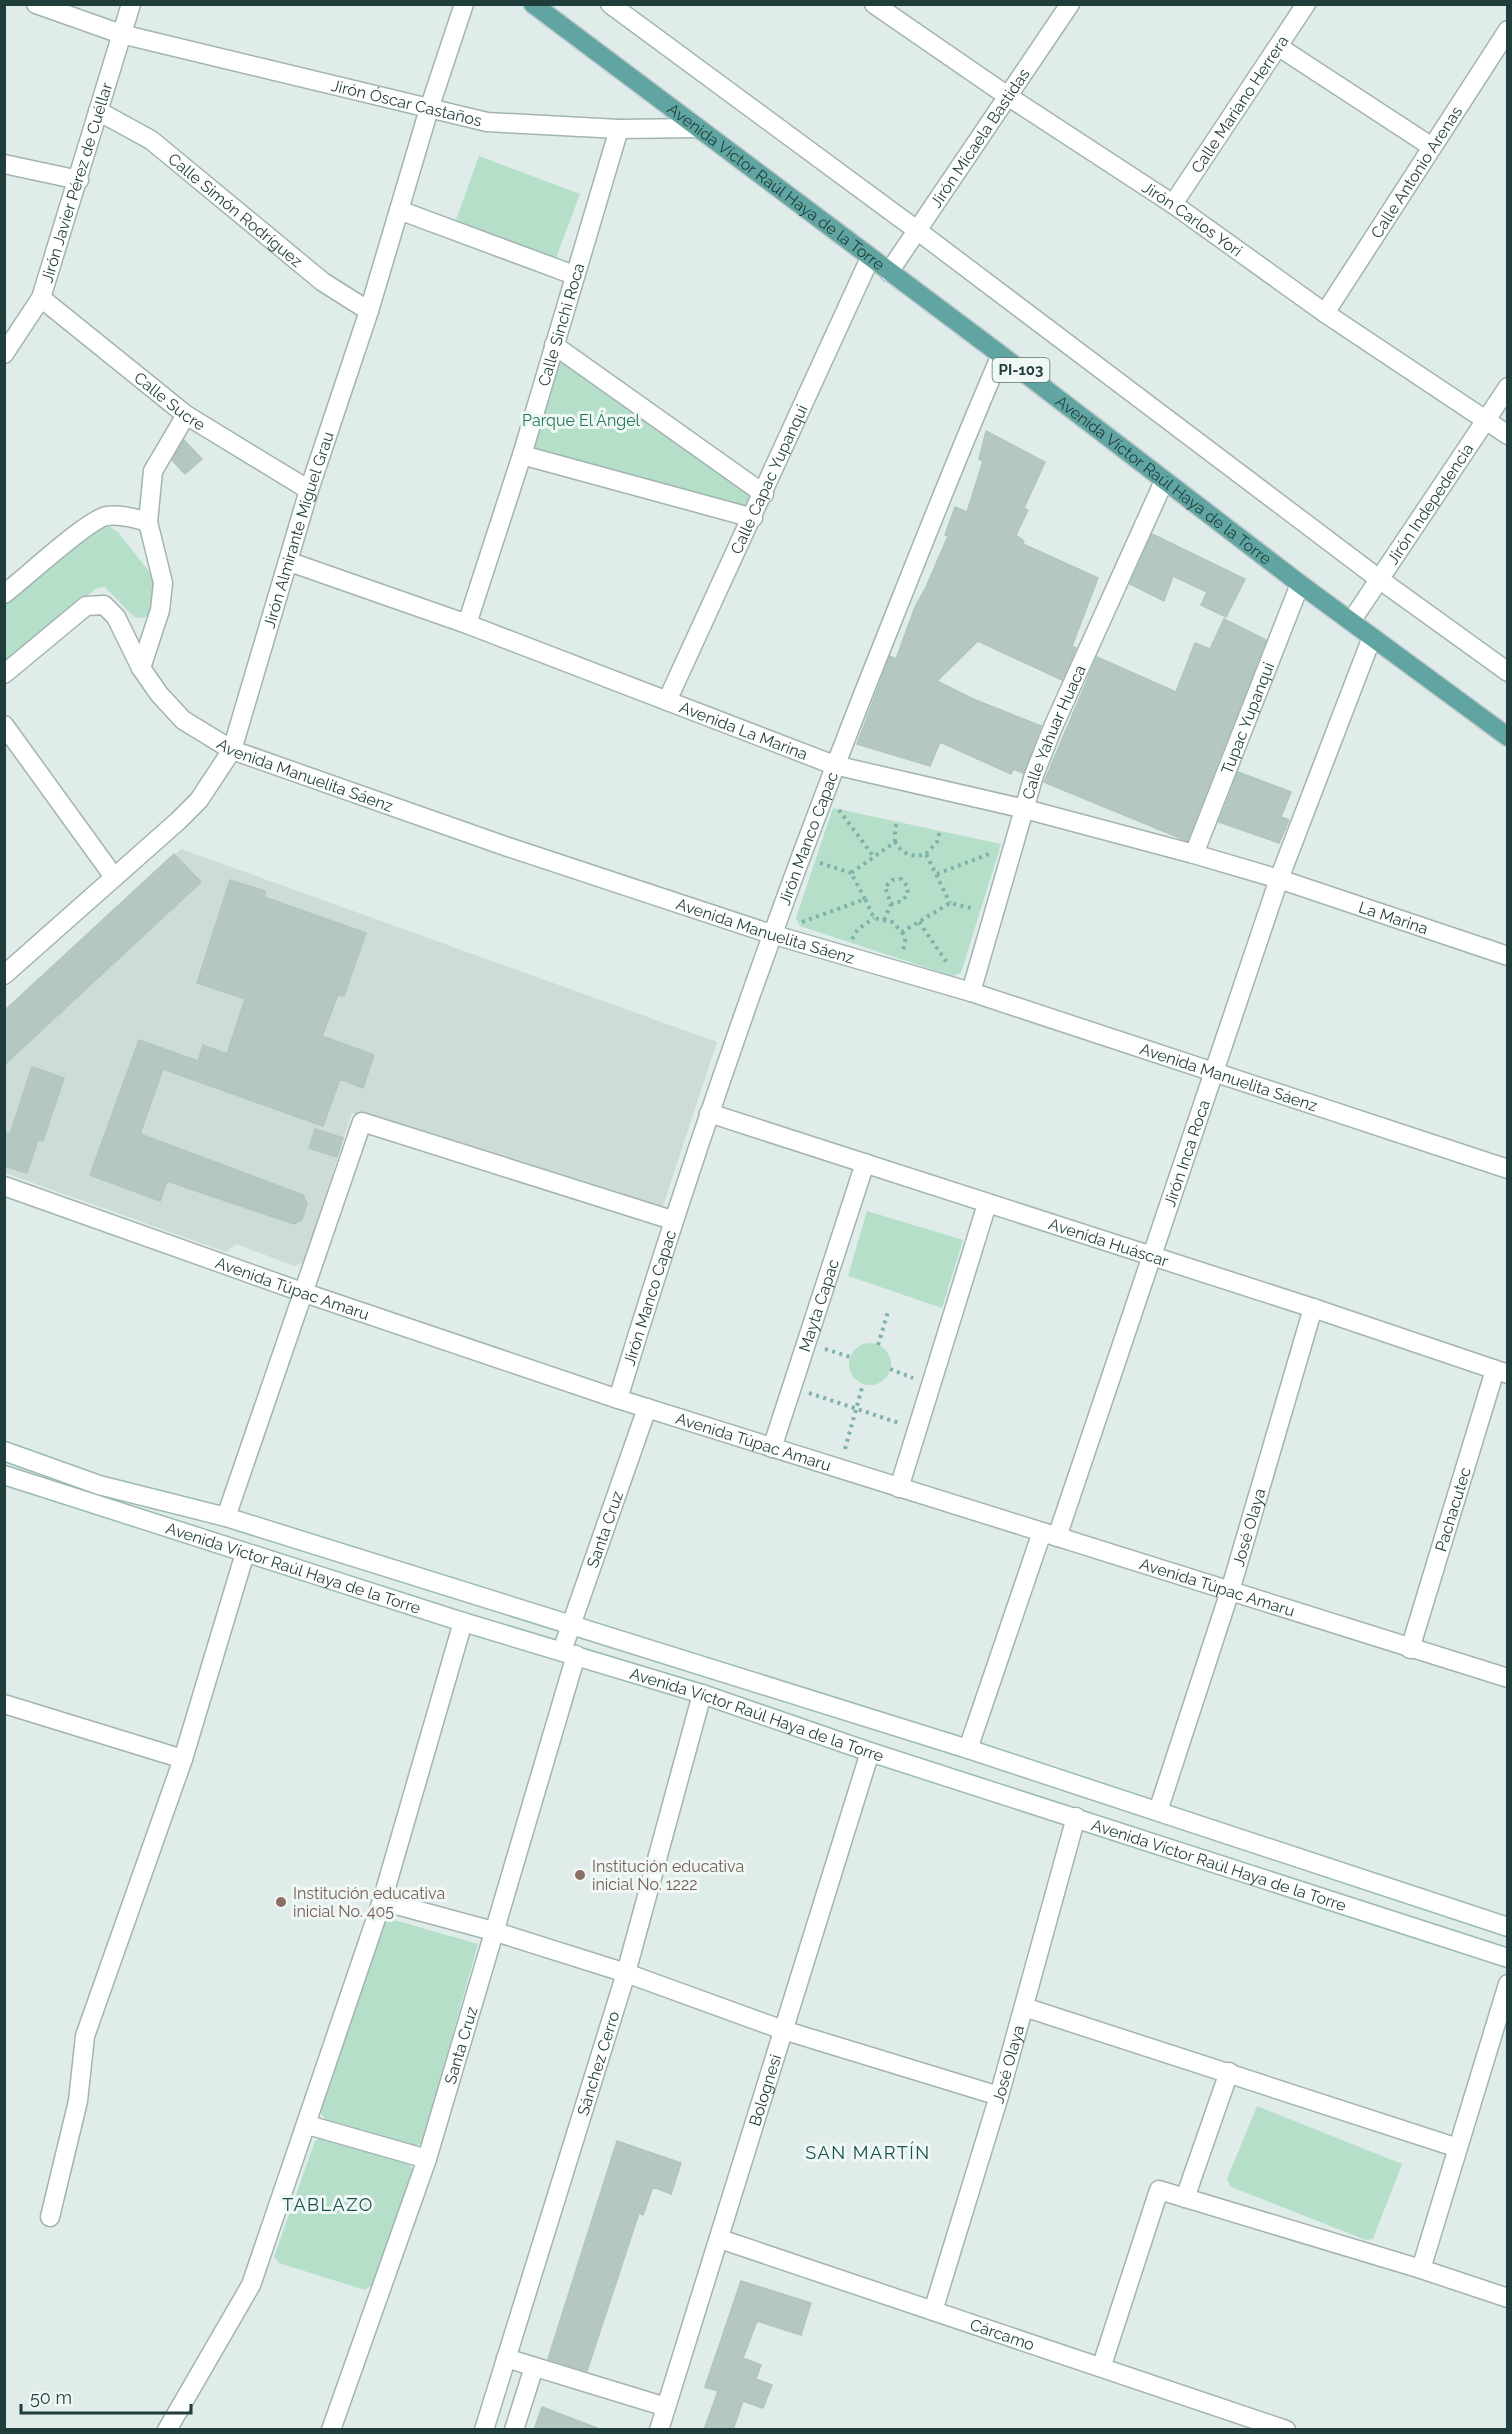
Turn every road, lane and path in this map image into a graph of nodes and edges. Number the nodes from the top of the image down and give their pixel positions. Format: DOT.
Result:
graph roads {
  1 [pos="36,4"];
  2 [pos="131,4"];
  3 [pos="464,4"];
  4 [pos="533,4"];
  5 [pos="610,4"];
  6 [pos="874,4"];
  7 [pos="1070,4"];
  8 [pos="1306,4"];
  9 [pos="1508,30"];
  10 [pos="121,34"];
  11 [pos="1279,47"];
  12 [pos="1009,98"];
  13 [pos="429,109"];
  14 [pos="98,111"];
  15 [pos="698,128"];
  16 [pos="619,129"];
  17 [pos="1432,147"];
  18 [pos="4,164"];
  19 [pos="79,180"];
  20 [pos="1173,204"];
  21 [pos="399,210"];
  22 [pos="918,231"];
  23 [pos="870,258"];
  24 [pos="889,272"];
  25 [pos="574,275"];
  26 [pos="41,298"];
  27 [pos="369,311"];
  28 [pos="1325,313"];
  29 [pos="555,345"];
  30 [pos="4,354"];
  31 [pos="1001,355"];
  32 [pos="1508,387"];
  33 [pos="186,416"];
  34 [pos="1486,420"];
  35 [pos="1508,435"];
  36 [pos="522,454"];
  37 [pos="1164,481"];
  38 [pos="309,490"];
  39 [pos="764,494"];
  40 [pos="753,518"];
  41 [pos="148,522"];
  42 [pos="290,562"];
  43 [pos="1379,579"];
  44 [pos="1300,584"];
  45 [pos="4,594"];
  46 [pos="1352,620"];
  47 [pos="467,624"];
  48 [pos="1372,637"];
  49 [pos="141,668"];
  50 [pos="1508,672"];
  51 [pos="4,674"];
  52 [pos="667,701"];
  53 [pos="4,725"];
  54 [pos="1507,735"];
  55 [pos="232,750"];
  56 [pos="834,765"];
  57 [pos="839,809"];
  58 [pos="1025,809"];
  59 [pos="898,821"];
  60 [pos="940,831"];
  61 [pos="895,842"];
  62 [pos="999,851"];
  63 [pos="926,854"];
  64 [pos="1194,854"];
  65 [pos="874,857"];
  66 [pos="815,862"];
  67 [pos="851,873"];
  68 [pos="937,874"];
  69 [pos="114,877"];
  70 [pos="1279,879"];
  71 [pos="865,899"];
  72 [pos="950,903"];
  73 [pos="891,904"];
  74 [pos="980,910"];
  75 [pos="874,918"];
  76 [pos="884,920"];
  77 [pos="919,922"];
  78 [pos="798,923"];
  79 [pos="902,932"];
  80 [pos="771,934"];
  81 [pos="852,943"];
  82 [pos="1508,956"];
  83 [pos="900,959"];
  84 [pos="949,966"];
  85 [pos="4,975"];
  86 [pos="971,992"];
  87 [pos="1211,1073"];
  88 [pos="709,1113"];
  89 [pos="865,1163"];
  90 [pos="1508,1169"];
  91 [pos="4,1186"];
  92 [pos="987,1204"];
  93 [pos="672,1220"];
  94 [pos="1151,1257"];
  95 [pos="302,1292"];
  96 [pos="1313,1308"];
  97 [pos="888,1312"];
  98 [pos="808,1342"];
  99 [pos="878,1345"];
  100 [pos="850,1357"];
  101 [pos="1503,1369"];
  102 [pos="863,1384"];
  103 [pos="808,1393"];
  104 [pos="618,1399"];
  105 [pos="647,1408"];
  106 [pos="856,1408"];
  107 [pos="917,1428"];
  108 [pos="772,1448"];
  109 [pos="4,1452"];
  110 [pos="842,1458"];
  111 [pos="4,1475"];
  112 [pos="898,1488"];
  113 [pos="226,1517"];
  114 [pos="1049,1534"];
  115 [pos="245,1553"];
  116 [pos="1230,1591"];
  117 [pos="463,1622"];
  118 [pos="571,1624"];
  119 [pos="1410,1649"];
  120 [pos="569,1653"];
  121 [pos="1508,1678"];
  122 [pos="702,1694"];
  123 [pos="4,1704"];
  124 [pos="968,1749"];
  125 [pos="870,1752"];
  126 [pos="183,1759"];
  127 [pos="1158,1811"];
  128 [pos="1076,1817"];
  129 [pos="382,1901"];
  130 [pos="1508,1927"];
  131 [pos="493,1930"];
  132 [pos="1508,1958"];
  133 [pos="626,1973"];
  134 [pos="1508,1984"];
  135 [pos="1024,2007"];
  136 [pos="783,2030"];
  137 [pos="1229,2072"];
  138 [pos="999,2096"];
  139 [pos="308,2125"];
  140 [pos="1458,2148"];
  141 [pos="427,2159"];
  142 [pos="1185,2198"];
  143 [pos="50,2217"];
  144 [pos="720,2239"];
  145 [pos="1421,2269"];
  146 [pos="1508,2298"];
  147 [pos="933,2311"];
  148 [pos="506,2358"];
  149 [pos="1102,2366"];
  150 [pos="534,2367"];
  151 [pos="666,2407"];
  152 [pos="167,2430"];
  153 [pos="331,2430"];
  154 [pos="484,2430"];
  155 [pos="514,2430"];
  156 [pos="659,2430"];
  157 [pos="1286,2430"];
  1 -- 10 [label="street, Jirón Óscar Castaños"];
  2 -- 10 [label="street, Jirón Javier Pérez de Cuéllar"];
  3 -- 13 [label="street, Jirón Almirante Miguel Grau"];
  4 -- 15 [label="main road, Avenida Víctor Raúl Haya de la Torre / PI-103"];
  5 -- 22 [label="street"];
  6 -- 12 [label="street, Jirón Carlos Yori"];
  7 -- 12 [label="street, Jirón Micaela Bastidas"];
  8 -- 11 [label="street, Calle Mariano Herrera"];
  9 -- 17 [label="street, Calle Antonio Arenas"];
  10 -- 13 [label="street, Jirón Óscar Castaños"];
  10 -- 14 [label="street, Jirón Javier Pérez de Cuéllar"];
  11 -- 17 [label="street"];
  11 -- 20 [label="street, Calle Mariano Herrera"];
  12 -- 20 [label="street, Jirón Carlos Yori"];
  12 -- 22 [label="street, Jirón Micaela Bastidas"];
  13 -- 16 [label="street, Jirón Óscar Castaños"];
  13 -- 21 [label="street, Jirón Almirante Miguel Grau"];
  14 -- 19 [label="street, Jirón Javier Pérez de Cuéllar"];
  14 -- 27 [label="street, Calle Simón Rodríguez"];
  15 -- 16 [label="street, Jirón Óscar Castaños"];
  15 -- 23 [label="main road, Avenida Víctor Raúl Haya de la Torre / PI-103"];
  16 -- 25 [label="street, Calle Sinchi Roca"];
  17 -- 28 [label="street, Calle Antonio Arenas"];
  18 -- 19 [label="street"];
  19 -- 26 [label="street, Jirón Javier Pérez de Cuéllar"];
  20 -- 28 [label="street, Jirón Carlos Yori"];
  21 -- 25 [label="street"];
  21 -- 27 [label="street, Jirón Almirante Miguel Grau"];
  22 -- 24 [label="street, Jirón Micaela Bastidas"];
  22 -- 43 [label="street"];
  23 -- 24 [label="main road, Avenida Víctor Raúl Haya de la Torre / PI-103"];
  23 -- 39 [label="street, Calle Capac Yupanqui"];
  24 -- 31 [label="main road, Avenida Víctor Raúl Haya de la Torre / PI-103"];
  25 -- 29 [label="street, Calle Sinchi Roca"];
  26 -- 30 [label="street, Jirón Javier Pérez de Cuéllar"];
  26 -- 33 [label="street, Calle Sucre"];
  27 -- 38 [label="street, Jirón Almirante Miguel Grau"];
  28 -- 34 [label="street, Jirón Carlos Yori"];
  29 -- 36 [label="street, Calle Sinchi Roca"];
  29 -- 39 [label="street"];
  31 -- 37 [label="main road, Avenida Víctor Raúl Haya de la Torre / PI-103"];
  31 -- 56 [label="street, Jirón Manco Capac"];
  32 -- 34 [label="street, Jirón Indepedencia"];
  33 -- 38 [label="street, Calle Sucre"];
  33 -- 41 [label="street"];
  34 -- 35 [label="street, Jirón Carlos Yori"];
  34 -- 43 [label="street, Jirón Indepedencia"];
  36 -- 40 [label="street"];
  36 -- 47 [label="street, Calle Sinchi Roca"];
  37 -- 44 [label="main road, Avenida Víctor Raúl Haya de la Torre / PI-103"];
  37 -- 58 [label="street, Calle Yahuar Huaca"];
  38 -- 42 [label="street, Jirón Almirante Miguel Grau"];
  39 -- 40 [label="street, Calle Capac Yupanqui"];
  40 -- 52 [label="street, Calle Capac Yupanqui"];
  41 -- 45 [label="street"];
  41 -- 49 [label="street"];
  42 -- 47 [label="street, Avenida La Marina"];
  42 -- 55 [label="street, Jirón Almirante Miguel Grau"];
  43 -- 46 [label="street, Jirón Indepedencia"];
  43 -- 50 [label="street"];
  44 -- 46 [label="main road, Avenida Víctor Raúl Haya de la Torre / PI-103"];
  44 -- 64 [label="street, Tupac Yupanqui"];
  46 -- 48 [label="main road, Avenida Víctor Raúl Haya de la Torre / PI-103"];
  47 -- 52 [label="street, Avenida La Marina"];
  48 -- 54 [label="main road, Avenida Víctor Raúl Haya de la Torre / PI-103"];
  48 -- 70 [label="street, Jirón Inca Roca"];
  49 -- 51 [label="street, Avenida Manuelita Sáenz"];
  49 -- 55 [label="street, Avenida Manuelita Sáenz"];
  52 -- 56 [label="street, Avenida La Marina"];
  53 -- 69 [label="street"];
  55 -- 69 [label="street, Jirón Almirante Miguel Grau"];
  55 -- 80 [label="street, Avenida Manuelita Sáenz"];
  56 -- 58 [label="street, Avenida La Marina"];
  56 -- 80 [label="street, Jirón Manco Capac"];
  57 -- 65 [label="path"];
  58 -- 64 [label="street, Avenida La Marina"];
  58 -- 86 [label="street, Calle Yahuar Huaca"];
  59 -- 61 [label="path"];
  60 -- 63 [label="path"];
  61 -- 63 [label="path"];
  61 -- 65 [label="path"];
  62 -- 68 [label="path"];
  63 -- 68 [label="path"];
  64 -- 70 [label="street, Avenida La Marina"];
  65 -- 67 [label="path"];
  66 -- 67 [label="path"];
  67 -- 71 [label="path"];
  68 -- 72 [label="path"];
  69 -- 85 [label="street, Jirón Almirante Miguel Grau"];
  70 -- 82 [label="street, La Marina"];
  70 -- 87 [label="street, Jirón Inca Roca"];
  71 -- 75 [label="path"];
  71 -- 78 [label="path"];
  72 -- 74 [label="path"];
  72 -- 77 [label="path"];
  73 -- 73 [label="path"];
  73 -- 76 [label="path"];
  75 -- 76 [label="path"];
  75 -- 81 [label="path"];
  76 -- 79 [label="path"];
  77 -- 79 [label="path"];
  77 -- 84 [label="path"];
  79 -- 83 [label="path"];
  80 -- 86 [label="street, Avenida Manuelita Sáenz"];
  80 -- 88 [label="street, Jirón Manco Capac"];
  86 -- 87 [label="street, Avenida Manuelita Sáenz"];
  87 -- 90 [label="street, Avenida Manuelita Sáenz"];
  87 -- 94 [label="street, Jirón Inca Roca"];
  88 -- 89 [label="street, Avenida Huáscar"];
  88 -- 93 [label="street, Jirón Manco Capac"];
  89 -- 92 [label="street, Avenida Huáscar"];
  89 -- 98 [label="street, Mayta Capac"];
  91 -- 95 [label="street, Avenida Túpac Amaru"];
  92 -- 94 [label="street, Avenida Huáscar"];
  92 -- 107 [label="street"];
  93 -- 95 [label="street"];
  93 -- 104 [label="street, Jirón Manco Capac"];
  94 -- 96 [label="street, Avenida Huáscar"];
  94 -- 114 [label="street, Jirón Inca Roca"];
  95 -- 104 [label="street, Avenida Túpac Amaru"];
  95 -- 113 [label="street"];
  96 -- 101 [label="street, Avenida Huáscar"];
  96 -- 116 [label="street, José Olaya"];
  97 -- 99 [label="path"];
  98 -- 100 [label="path"];
  98 -- 108 [label="street, Mayta Capac"];
  101 -- 119 [label="street, Pachacutec"];
  102 -- 106 [label="path"];
  103 -- 106 [label="path"];
  104 -- 105 [label="street, Avenida Túpac Amaru"];
  105 -- 108 [label="street, Avenida Túpac Amaru"];
  105 -- 118 [label="street, Santa Cruz"];
  106 -- 107 [label="path"];
  106 -- 110 [label="path"];
  107 -- 112 [label="street"];
  108 -- 112 [label="street, Avenida Túpac Amaru"];
  109 -- 113 [label="street, Avenida Víctor Raúl Haya de la Torre"];
  111 -- 115 [label="street, Avenida Víctor Raúl Haya de la Torre"];
  112 -- 114 [label="street, Avenida Túpac Amaru"];
  113 -- 118 [label="street, Avenida Víctor Raúl Haya de la Torre"];
  114 -- 116 [label="street, Avenida Túpac Amaru"];
  114 -- 124 [label="street, Jirón Inca Roca"];
  115 -- 117 [label="street, Avenida Víctor Raúl Haya de la Torre"];
  115 -- 126 [label="street"];
  116 -- 119 [label="street, Avenida Túpac Amaru"];
  116 -- 127 [label="street, José Olaya"];
  117 -- 120 [label="street, Avenida Víctor Raúl Haya de la Torre"];
  117 -- 129 [label="street"];
  118 -- 120 [label="street, Santa Cruz"];
  118 -- 124 [label="street, Avenida Víctor Raúl Haya de la Torre"];
  119 -- 121 [label="street, Avenida Túpac Amaru"];
  120 -- 122 [label="street, Avenida Víctor Raúl Haya de la Torre"];
  120 -- 131 [label="street, Santa Cruz"];
  122 -- 125 [label="street, Avenida Víctor Raúl Haya de la Torre"];
  122 -- 133 [label="street, Sánchez Cerro"];
  123 -- 126 [label="street"];
  124 -- 127 [label="street, Avenida Víctor Raúl Haya de la Torre"];
  125 -- 128 [label="street, Avenida Víctor Raúl Haya de la Torre"];
  125 -- 136 [label="street, Bolognesi"];
  126 -- 143 [label="street"];
  127 -- 130 [label="street, Avenida Víctor Raúl Haya de la Torre"];
  128 -- 132 [label="street, Avenida Víctor Raúl Haya de la Torre"];
  128 -- 135 [label="street, José Olaya"];
  129 -- 131 [label="street"];
  129 -- 139 [label="street"];
  131 -- 133 [label="street"];
  131 -- 141 [label="street, Santa Cruz"];
  133 -- 136 [label="street"];
  133 -- 148 [label="street, Sánchez Cerro"];
  134 -- 140 [label="street"];
  135 -- 137 [label="street"];
  135 -- 138 [label="street, José Olaya"];
  136 -- 138 [label="street"];
  136 -- 144 [label="street, Bolognesi"];
  137 -- 140 [label="street"];
  137 -- 142 [label="street"];
  138 -- 147 [label="street, José Olaya"];
  139 -- 141 [label="street"];
  139 -- 152 [label="street"];
  140 -- 145 [label="street"];
  141 -- 153 [label="street, Santa Cruz"];
  142 -- 145 [label="street"];
  142 -- 149 [label="street"];
  144 -- 147 [label="street, Cárcamo"];
  144 -- 151 [label="street, Bolognesi"];
  145 -- 146 [label="street"];
  147 -- 149 [label="street, Cárcamo"];
  148 -- 150 [label="street"];
  148 -- 154 [label="street, Sánchez Cerro"];
  149 -- 157 [label="street, Cárcamo"];
  150 -- 151 [label="street"];
  150 -- 155 [label="street"];
  151 -- 156 [label="street, Bolognesi"];
}
